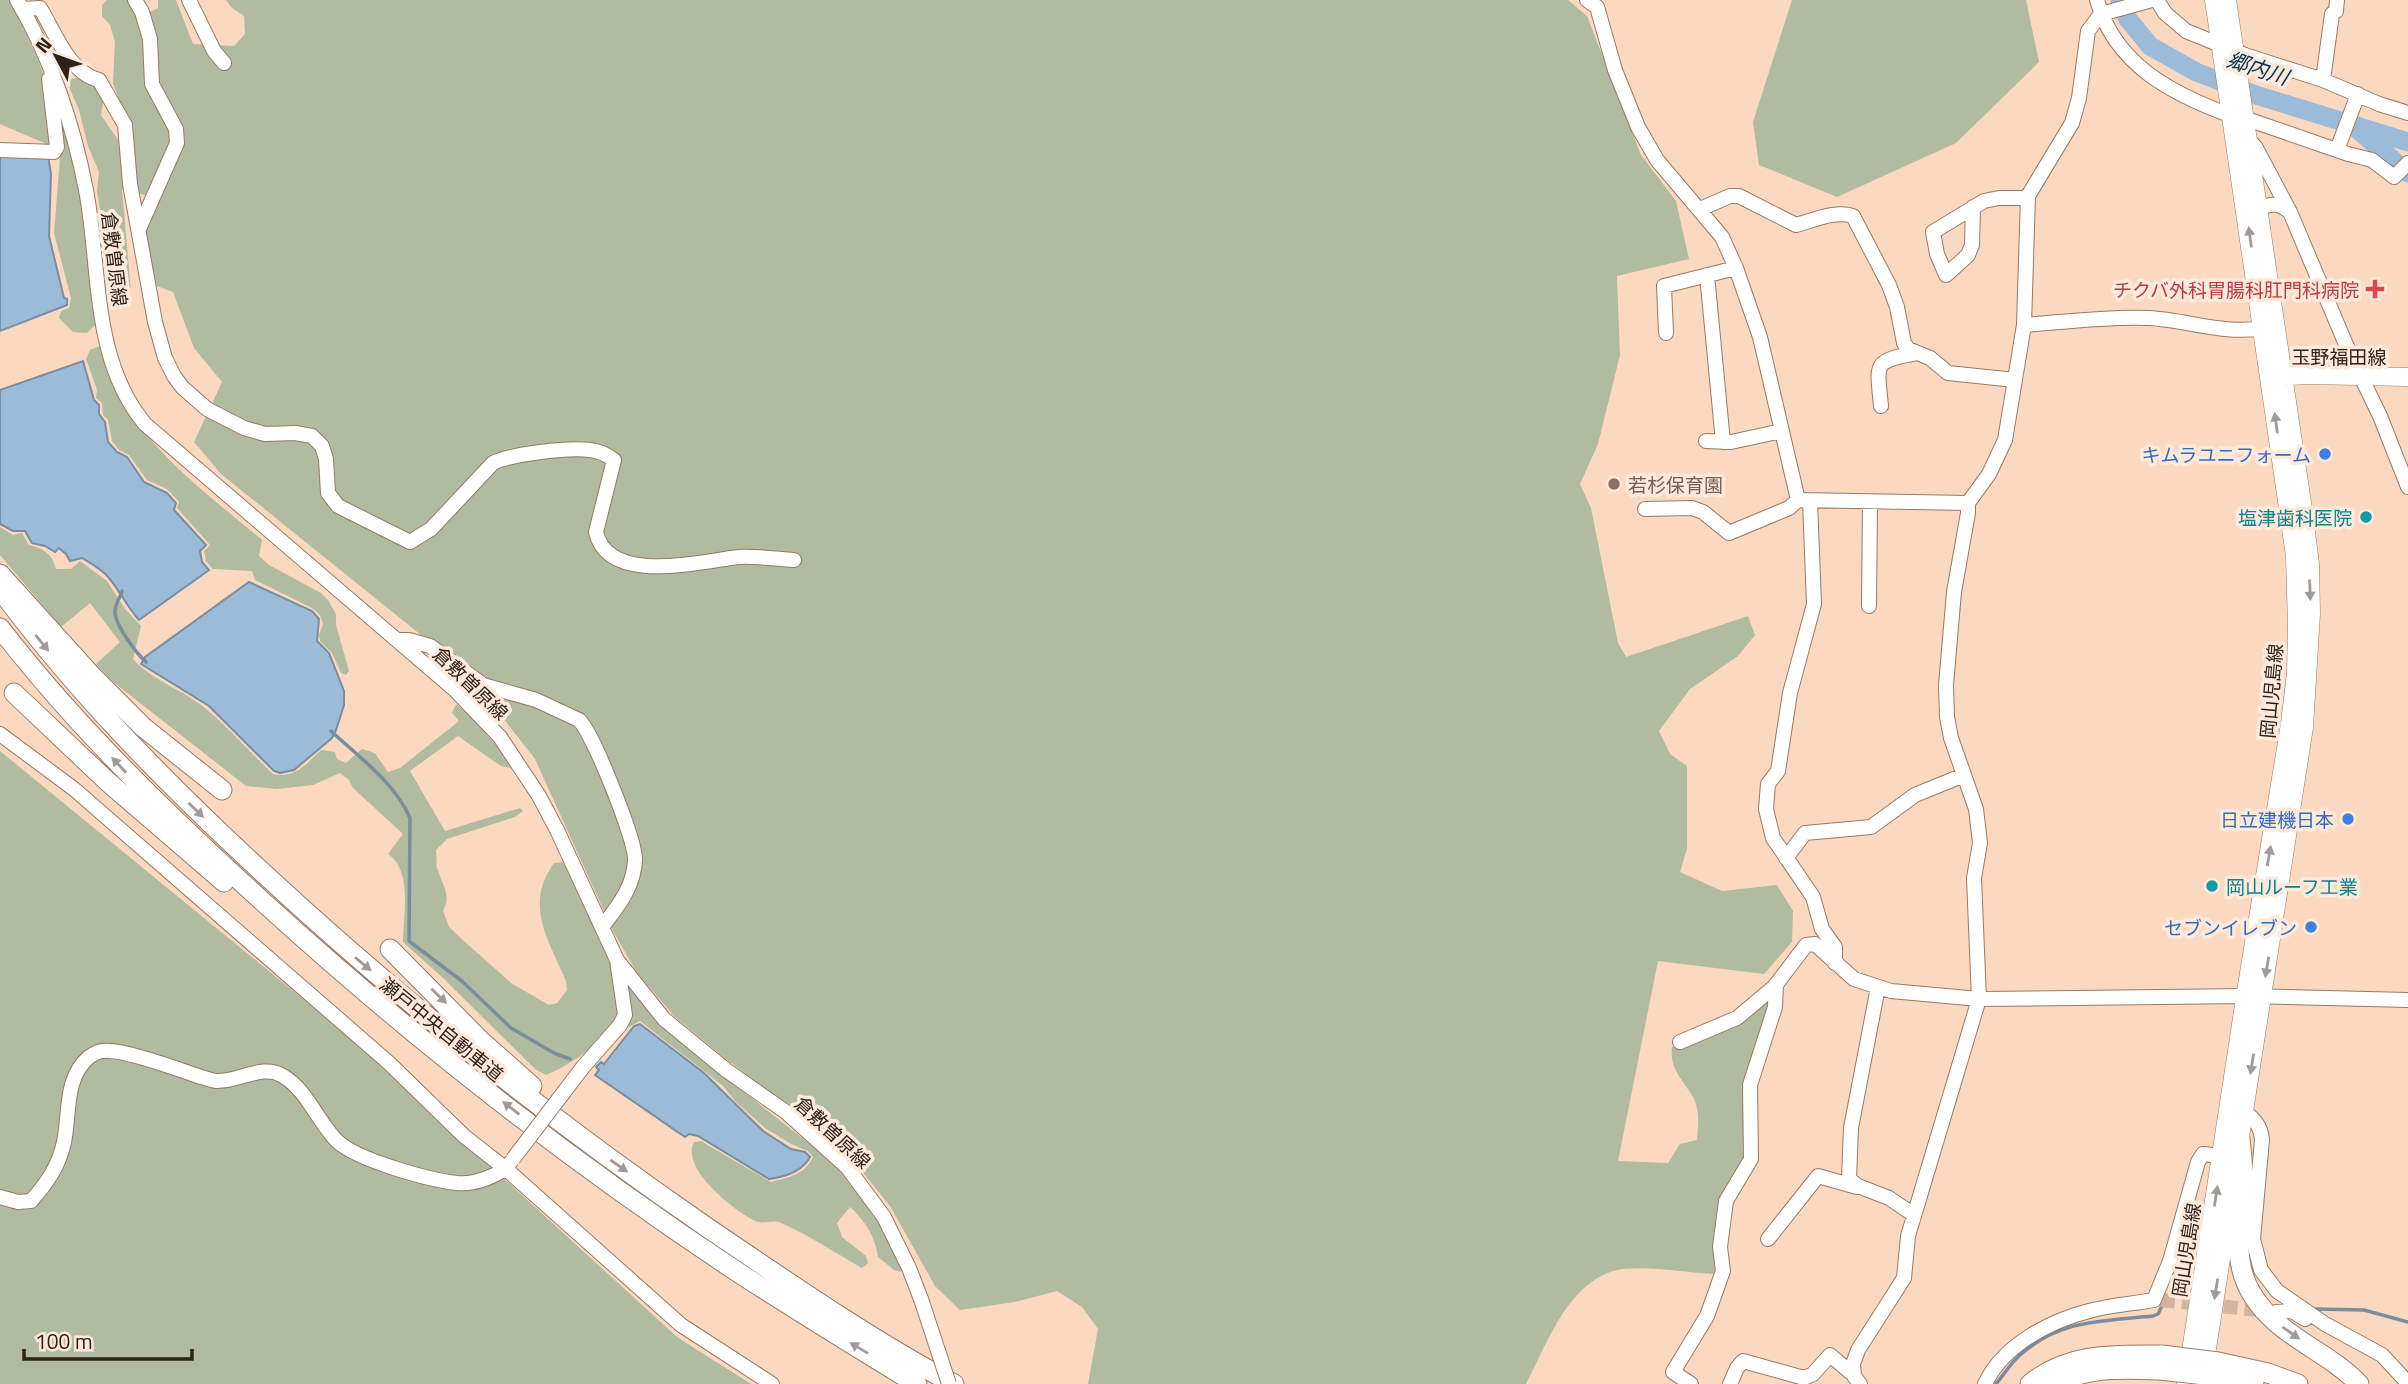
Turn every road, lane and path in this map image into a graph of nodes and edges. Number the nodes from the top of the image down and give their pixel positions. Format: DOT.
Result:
graph roads {
  1 [pos="135,0"];
  2 [pos="189,0"];
  3 [pos="1587,0"];
  4 [pos="2152,0"];
  5 [pos="2158,0"];
  6 [pos="2214,0"];
  7 [pos="2227,0"];
  8 [pos="2337,0"];
  9 [pos="19,4"];
  10 [pos="2101,10"];
  11 [pos="2228,52"];
  12 [pos="224,63"];
  13 [pos="52,74"];
  14 [pos="2323,80"];
  15 [pos="2357,97"];
  16 [pos="2407,110"];
  17 [pos="2239,114"];
  18 [pos="2250,141"];
  19 [pos="2338,149"];
  20 [pos="0,150"];
  21 [pos="2404,167"];
  22 [pos="2028,198"];
  23 [pos="1973,207"];
  24 [pos="1700,209"];
  25 [pos="2260,209"];
  26 [pos="2290,212"];
  27 [pos="139,229"];
  28 [pos="1736,268"];
  29 [pos="1707,275"];
  30 [pos="2264,288"];
  31 [pos="2024,325"];
  32 [pos="2263,328"];
  33 [pos="1666,334"];
  34 [pos="1917,353"];
  35 [pos="2277,377"];
  36 [pos="2362,377"];
  37 [pos="2408,377"];
  38 [pos="2015,380"];
  39 [pos="1881,406"];
  40 [pos="1782,432"];
  41 [pos="1706,440"];
  42 [pos="1723,442"];
  43 [pos="2408,486"];
  44 [pos="1804,501"];
  45 [pos="1870,502"];
  46 [pos="1968,503"];
  47 [pos="1645,509"];
  48 [pos="793,561"];
  49 [pos="0,574"];
  50 [pos="0,589"];
  51 [pos="1870,606"];
  52 [pos="0,628"];
  53 [pos="397,640"];
  54 [pos="14,693"];
  55 [pos="0,734"];
  56 [pos="1964,775"];
  57 [pos="222,790"];
  58 [pos="1786,858"];
  59 [pos="602,927"];
  60 [pos="390,948"];
  61 [pos="617,960"];
  62 [pos="331,963"];
  63 [pos="1835,963"];
  64 [pos="1776,984"];
  65 [pos="1878,987"];
  66 [pos="2254,996"];
  67 [pos="1979,999"];
  68 [pos="2408,1000"];
  69 [pos="1679,1042"];
  70 [pos="2244,1111"];
  71 [pos="2240,1138"];
  72 [pos="584,1141"];
  73 [pos="2222,1156"];
  74 [pos="510,1164"];
  75 [pos="1858,1185"];
  76 [pos="0,1197"];
  77 [pos="1914,1214"];
  78 [pos="1768,1239"];
  79 [pos="2276,1312"];
  80 [pos="2325,1324"];
  81 [pos="2161,1363"];
  82 [pos="2211,1374"];
  83 [pos="1848,1375"];
  84 [pos="2408,1383"];
  85 [pos="772,1384"];
  86 [pos="917,1384"];
  87 [pos="949,1384"];
  88 [pos="954,1384"];
  89 [pos="1692,1384"];
  90 [pos="1730,1384"];
  91 [pos="1860,1384"];
  92 [pos="1985,1384"];
  93 [pos="2030,1384"];
  94 [pos="2056,1384"];
  95 [pos="2186,1384"];
  96 [pos="2254,1384"];
  97 [pos="2298,1384"];
  98 [pos="2359,1384"];
  1 -- 27 [label="street"];
  2 -- 12 [label="street"];
  3 -- 24 [label="street"];
  4 -- 10 [label="street"];
  5 -- 11 [label="street"];
  6 -- 11 [label="main road, 岡山児島線"];
  7 -- 11 [label="main road, 岡山児島線"];
  8 -- 14 [label="street"];
  9 -- 13 [label="street, 倉敷曽原線"];
  9 -- 27 [label="street"];
  10 -- 17 [label="street"];
  10 -- 22 [label="street"];
  11 -- 14 [label="street"];
  11 -- 17 [label="main road, 岡山児島線"];
  13 -- 20 [label="street"];
  13 -- 53 [label="street, 倉敷曽原線"];
  14 -- 15 [label="street"];
  15 -- 16 [label="street"];
  15 -- 19 [label="street"];
  17 -- 18 [label="main road, 岡山児島線"];
  17 -- 19 [label="street"];
  30 -- 17 [label="main road, 岡山児島線, one-way"];
  18 -- 25 [label="main road, 岡山児島線"];
  18 -- 26 [label="street"];
  19 -- 21 [label="street"];
  22 -- 23 [label="street"];
  22 -- 31 [label="street"];
  24 -- 28 [label="street"];
  24 -- 34 [label="street"];
  25 -- 26 [label="street"];
  25 -- 30 [label="main road, 岡山児島線"];
  26 -- 36 [label="street"];
  27 -- 48 [label="street"];
  28 -- 29 [label="street"];
  28 -- 40 [label="street"];
  29 -- 33 [label="street"];
  29 -- 42 [label="street"];
  30 -- 32 [label="main road, 岡山児島線"];
  30 -- 35 [label="main road, 岡山児島線"];
  31 -- 32 [label="street"];
  31 -- 38 [label="street"];
  32 -- 35 [label="main road, 岡山児島線"];
  34 -- 38 [label="street"];
  34 -- 39 [label="street"];
  35 -- 36 [label="main road, 玉野福田線"];
  35 -- 66 [label="main road, 岡山児島線"];
  36 -- 37 [label="main road, 玉野福田線"];
  36 -- 43 [label="street"];
  38 -- 46 [label="street"];
  40 -- 42 [label="street"];
  40 -- 44 [label="street"];
  41 -- 42 [label="street"];
  44 -- 45 [label="street"];
  44 -- 47 [label="street"];
  44 -- 58 [label="street"];
  45 -- 46 [label="street"];
  45 -- 51 [label="street"];
  46 -- 56 [label="street"];
  49 -- 57 [label="highway"];
  50 -- 72 [label="highway, 瀬戸中央自動車道, one-way"];
  62 -- 52 [label="highway, 瀬戸中央自動車道, one-way"];
  53 -- 59 [label="street, 倉敷曽原線"];
  53 -- 59 [label="street"];
  54 -- 62 [label="highway"];
  55 -- 74 [label="street"];
  56 -- 58 [label="street"];
  56 -- 67 [label="street"];
  58 -- 63 [label="street"];
  59 -- 61 [label="street, 倉敷曽原線"];
  60 -- 72 [label="highway, one-way"];
  61 -- 74 [label="street, bridge"];
  61 -- 87 [label="street, 倉敷曽原線, bridge"];
  86 -- 62 [label="highway, 瀬戸中央自動車道, one-way"];
  63 -- 64 [label="street"];
  63 -- 65 [label="street"];
  64 -- 69 [label="street"];
  64 -- 89 [label="street"];
  65 -- 67 [label="street"];
  65 -- 75 [label="street"];
  66 -- 67 [label="street"];
  66 -- 68 [label="street"];
  66 -- 70 [label="main road, 岡山児島線, one-way"];
  66 -- 73 [label="main road, 岡山児島線"];
  67 -- 77 [label="street"];
  70 -- 71 [label="main road, 岡山児島線"];
  70 -- 80 [label="street"];
  71 -- 82 [label="main road, 岡山児島線, one-way"];
  71 -- 98 [label="highway, one-way"];
  72 -- 88 [label="highway, 瀬戸中央自動車道, one-way"];
  73 -- 92 [label="street"];
  95 -- 73 [label="main road, 岡山児島線, one-way"];
  74 -- 76 [label="street"];
  74 -- 85 [label="street"];
  75 -- 77 [label="street"];
  75 -- 78 [label="street"];
  77 -- 83 [label="street"];
  79 -- 80 [label="street"];
  80 -- 84 [label="street"];
  81 -- 82 [label="highway, bridge"];
  81 -- 93 [label="highway"];
  81 -- 94 [label="highway"];
  82 -- 96 [label="highway"];
  82 -- 97 [label="highway"];
  83 -- 90 [label="street"];
  83 -- 91 [label="street"];
}
